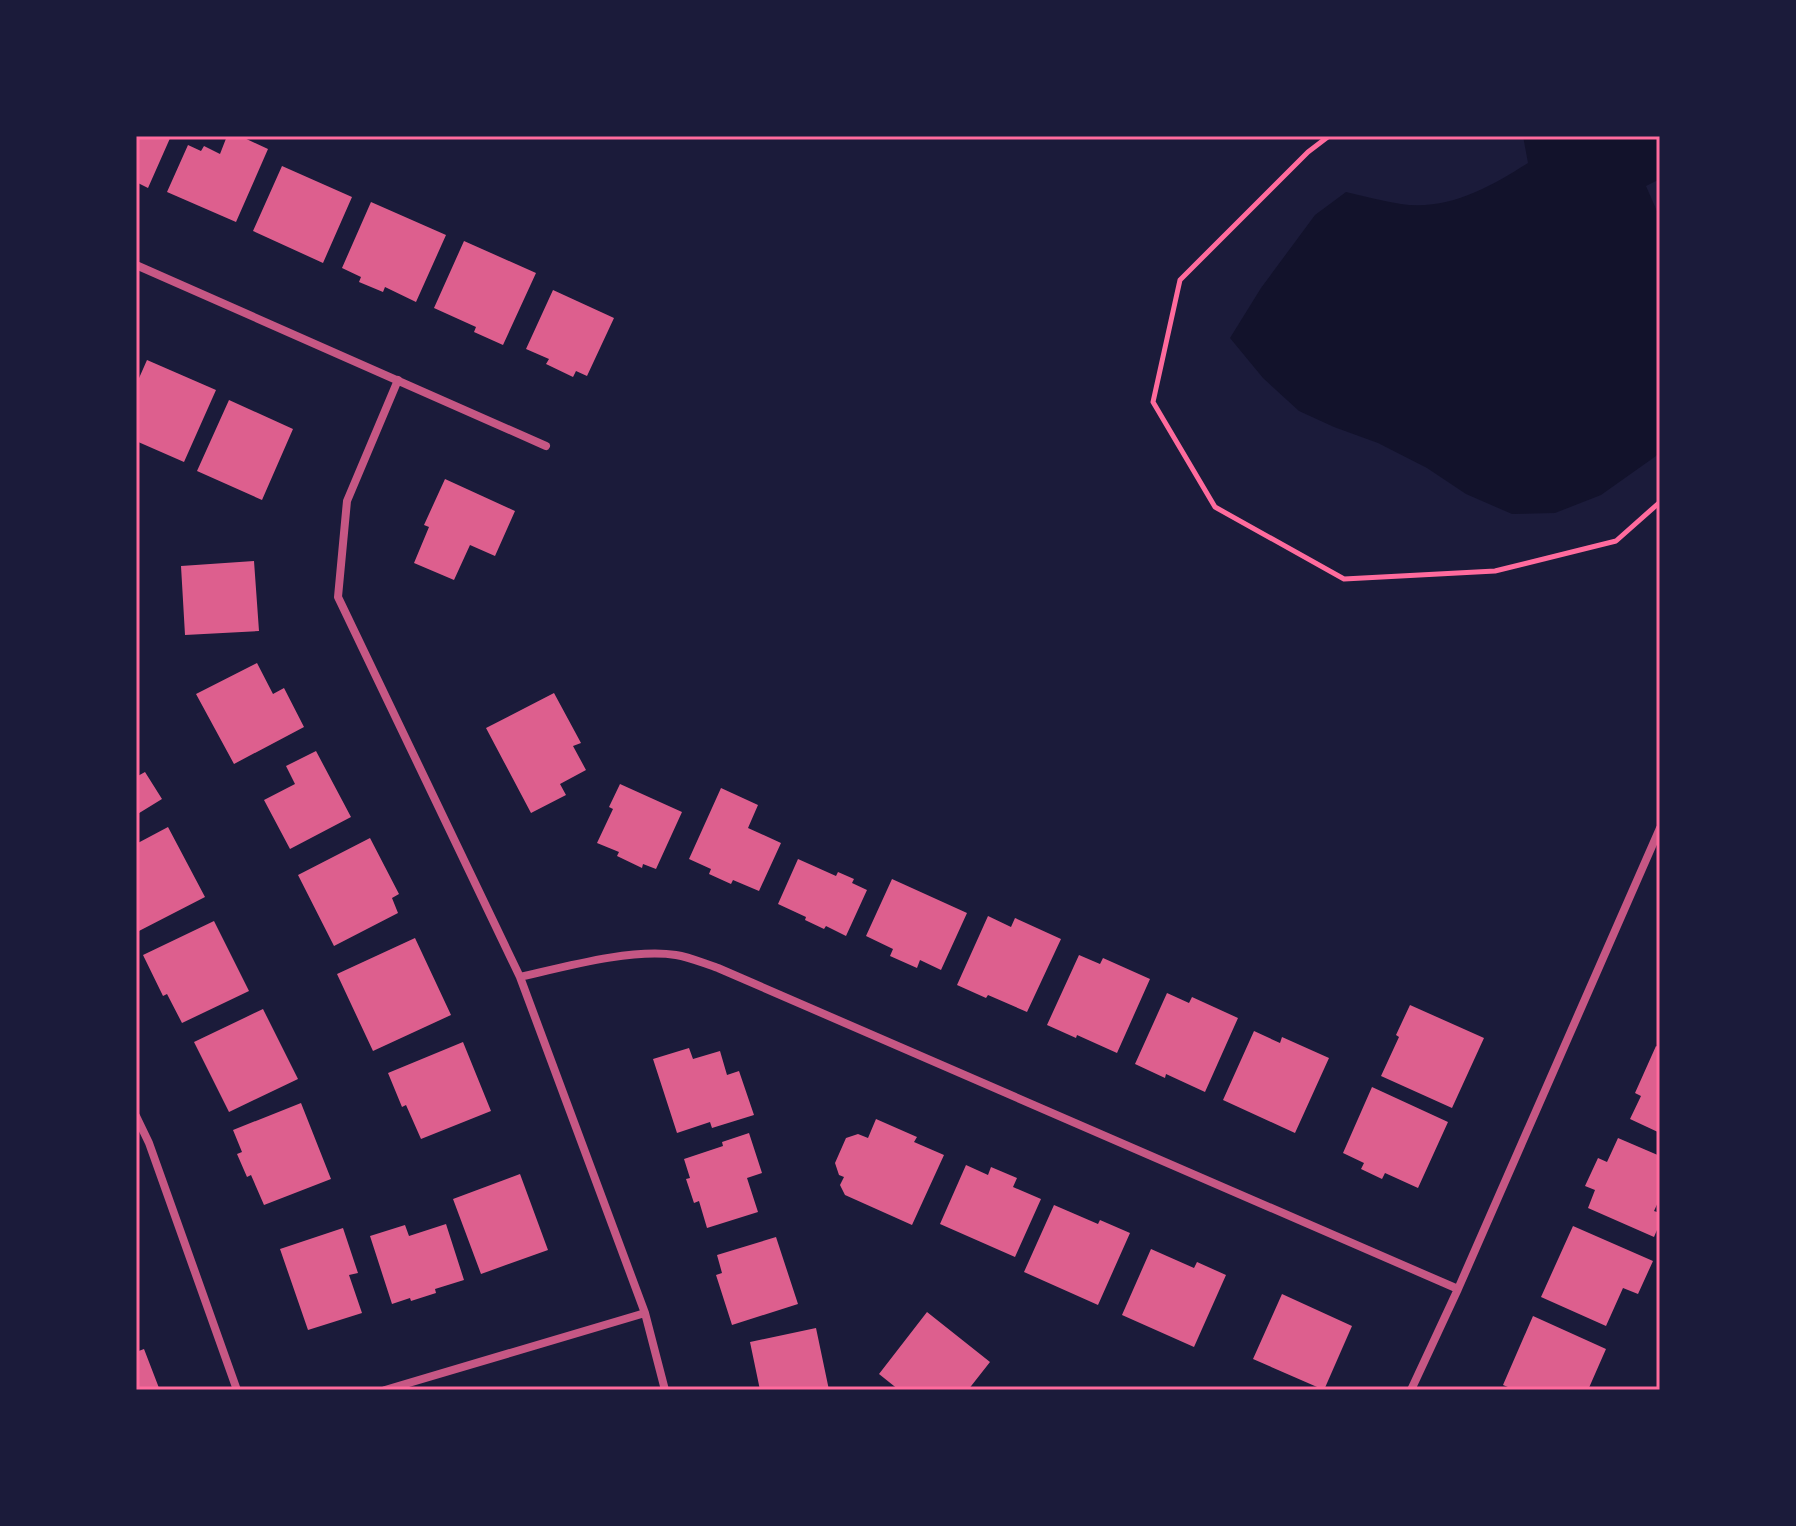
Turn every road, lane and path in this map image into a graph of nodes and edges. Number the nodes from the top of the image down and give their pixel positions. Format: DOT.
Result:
graph roads {
  1 [pos="1329,136"];
  2 [pos="136,265"];
  3 [pos="398,380"];
  4 [pos="546,446"];
  5 [pos="1660,502"];
  6 [pos="1660,828"];
  7 [pos="520,977"];
  8 [pos="136,1116"];
  9 [pos="1458,1289"];
  10 [pos="645,1313"];
  11 [pos="237,1390"];
  12 [pos="385,1390"];
  13 [pos="665,1390"];
  14 [pos="1411,1390"];
  1 -- 5 [label="path"];
  2 -- 3 [label="street"];
  3 -- 4 [label="street"];
  3 -- 7 [label="street"];
  6 -- 9 [label="street"];
  7 -- 9 [label="street"];
  7 -- 10 [label="street"];
  8 -- 11 [label="street"];
  9 -- 14 [label="street"];
  10 -- 12 [label="street"];
  10 -- 13 [label="street"];
}
